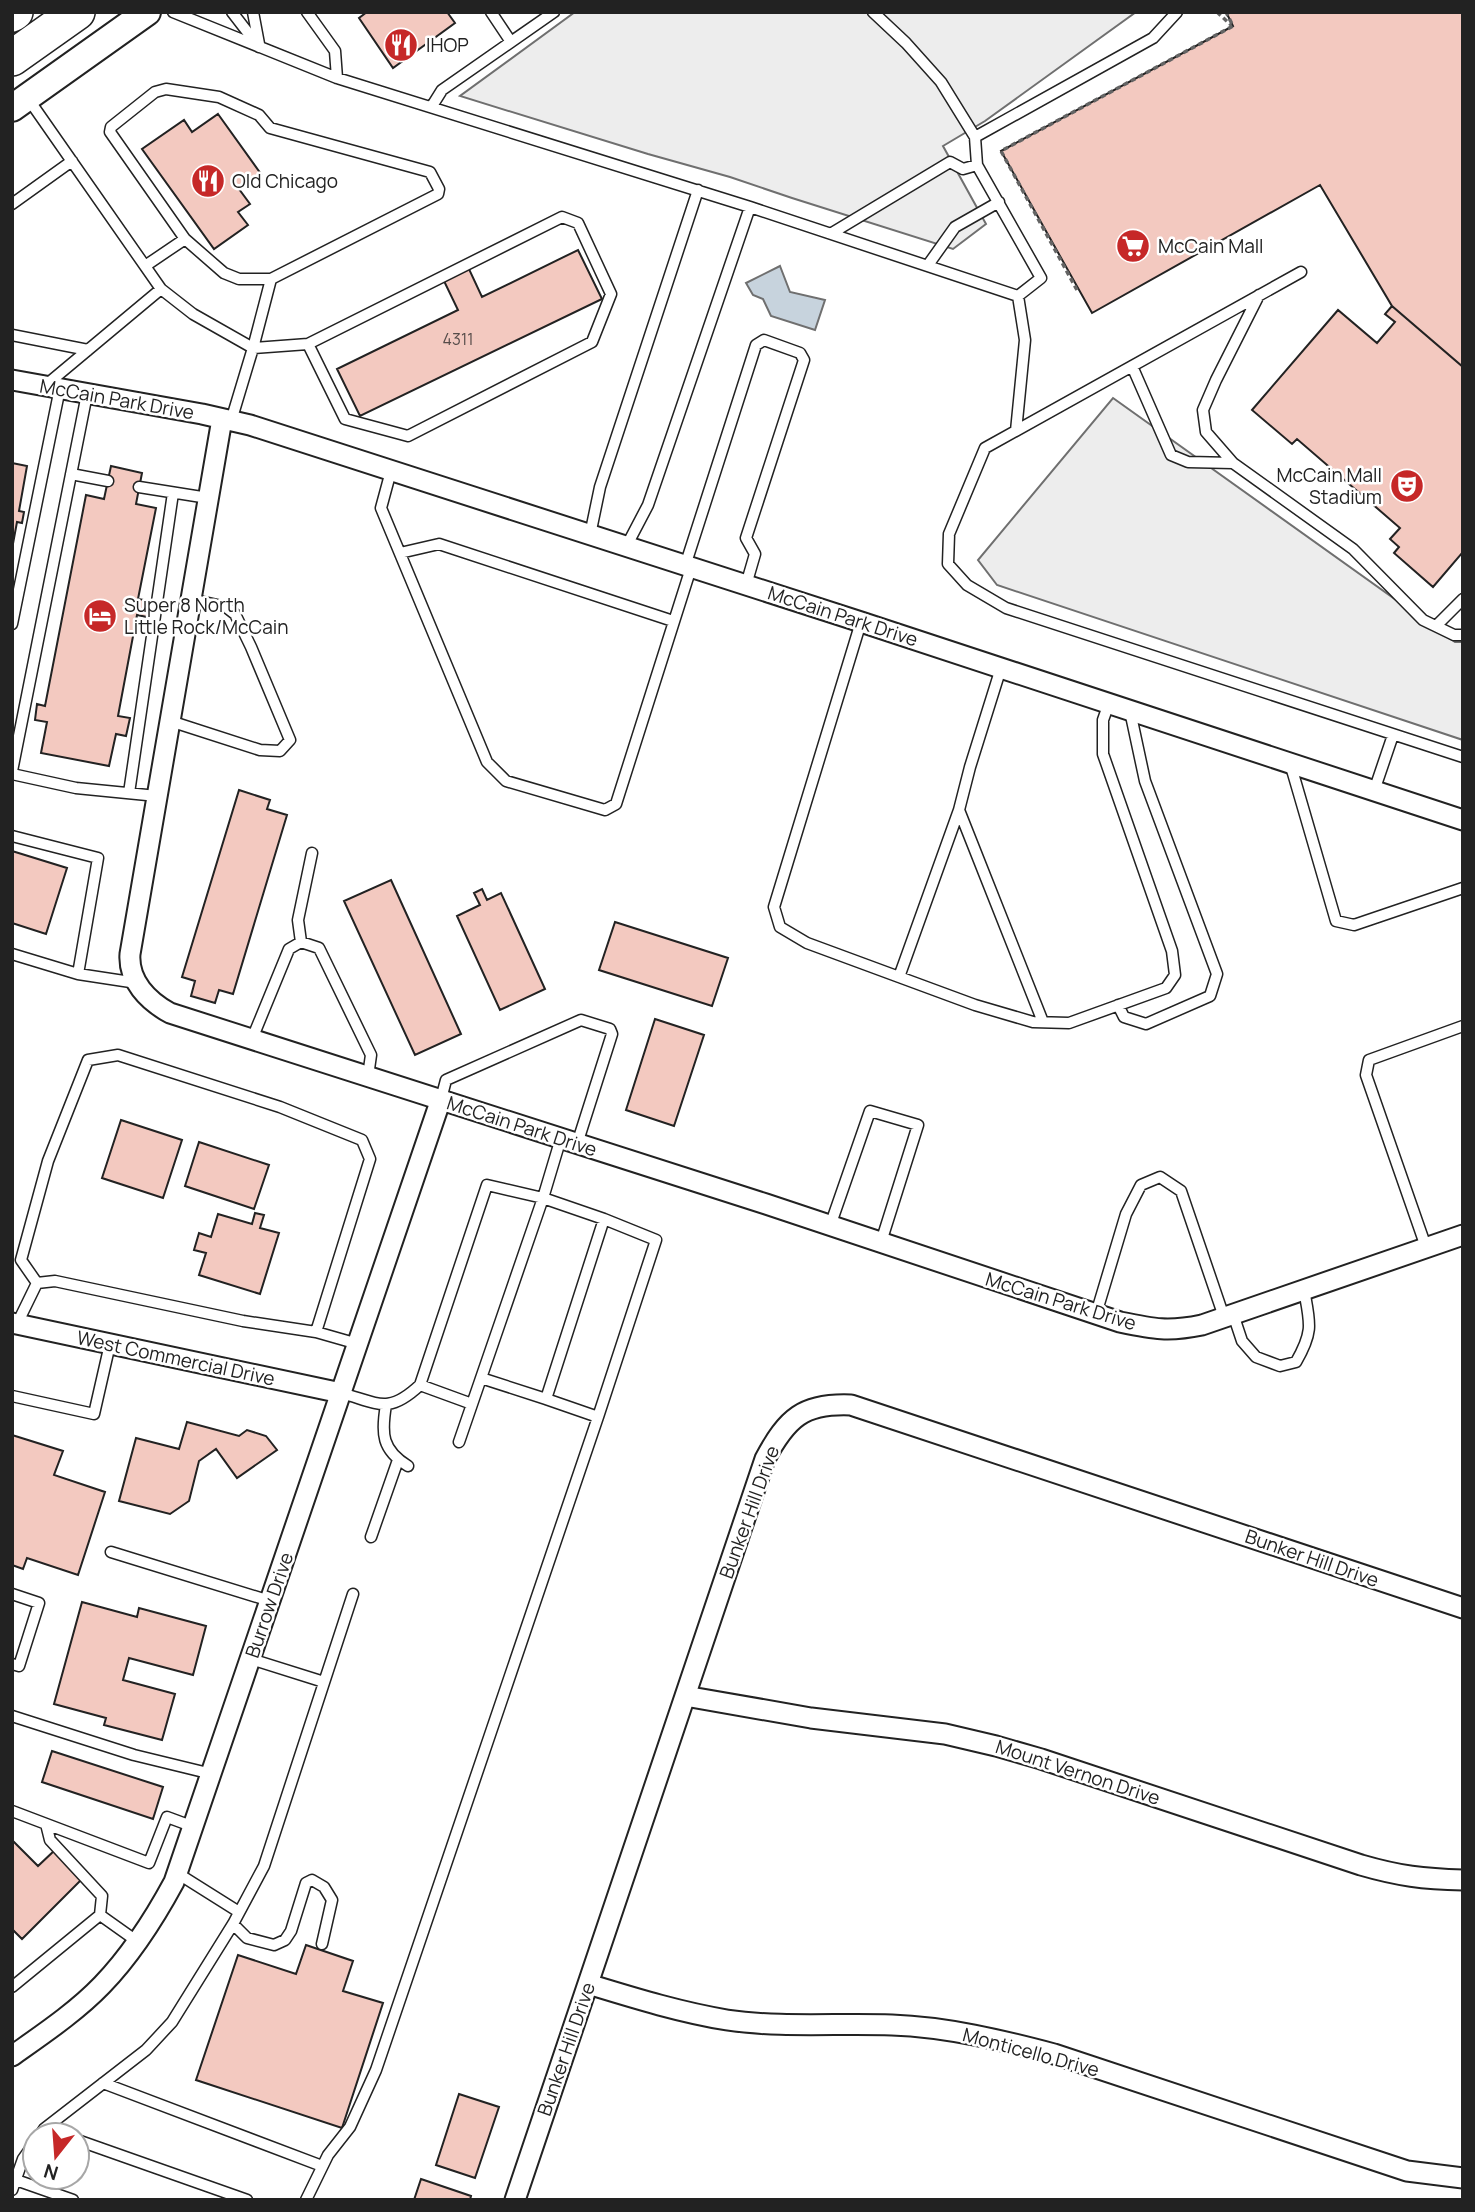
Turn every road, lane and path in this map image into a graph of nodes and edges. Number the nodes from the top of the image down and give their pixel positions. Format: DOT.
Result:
graph roads {
  1 [pos="77,12"];
  2 [pos="147,12"];
  3 [pos="173,12"];
  4 [pos="232,12"];
  5 [pos="253,12"];
  6 [pos="307,12"];
  7 [pos="491,12"];
  8 [pos="554,12"];
  9 [pos="873,12"];
  10 [pos="1177,12"];
  11 [pos="1217,12"];
  12 [pos="1226,12"];
  13 [pos="1233,26"];
  14 [pos="511,42"];
  15 [pos="259,47"];
  16 [pos="12,58"];
  17 [pos="337,78"];
  18 [pos="20,102"];
  19 [pos="432,106"];
  20 [pos="975,137"];
  21 [pos="72,161"];
  22 [pos="977,164"];
  23 [pos="698,190"];
  24 [pos="999,202"];
  25 [pos="12,204"];
  26 [pos="750,207"];
  27 [pos="832,233"];
  28 [pos="185,239"];
  29 [pos="928,265"];
  30 [pos="145,266"];
  31 [pos="1301,272"];
  32 [pos="271,279"];
  33 [pos="161,289"];
  34 [pos="1077,290"];
  35 [pos="1259,295"];
  36 [pos="1018,296"];
  37 [pos="12,335"];
  38 [pos="309,344"];
  39 [pos="253,348"];
  40 [pos="88,350"];
  41 [pos="1132,366"];
  42 [pos="12,380"];
  43 [pos="52,387"];
  44 [pos="87,394"];
  45 [pos="226,420"];
  46 [pos="1016,431"];
  47 [pos="1233,463"];
  48 [pos="391,471"];
  49 [pos="71,474"];
  50 [pos="108,481"];
  51 [pos="139,486"];
  52 [pos="173,493"];
  53 [pos="208,498"];
  54 [pos="590,535"];
  55 [pos="626,547"];
  56 [pos="400,553"];
  57 [pos="688,567"];
  58 [pos="16,585"];
  59 [pos="746,585"];
  60 [pos="191,599"];
  61 [pos="1463,599"];
  62 [pos="674,621"];
  63 [pos="861,622"];
  64 [pos="12,624"];
  65 [pos="1436,626"];
  66 [pos="1463,635"];
  67 [pos="1001,668"];
  68 [pos="1109,704"];
  69 [pos="1130,711"];
  70 [pos="170,721"];
  71 [pos="1393,736"];
  72 [pos="1463,757"];
  73 [pos="1290,763"];
  74 [pos="12,773"];
  75 [pos="1374,791"];
  76 [pos="129,793"];
  77 [pos="157,796"];
  78 [pos="959,810"];
  79 [pos="1463,820"];
  80 [pos="12,835"];
  81 [pos="312,853"];
  82 [pos="1463,888"];
  83 [pos="301,942"];
  84 [pos="12,954"];
  85 [pos="78,974"];
  86 [pos="899,977"];
  87 [pos="137,984"];
  88 [pos="1118,1005"];
  89 [pos="1043,1022"];
  90 [pos="1463,1026"];
  91 [pos="252,1039"];
  92 [pos="368,1076"];
  93 [pos="441,1099"];
  94 [pos="569,1141"];
  95 [pos="543,1198"];
  96 [pos="604,1219"];
  97 [pos="830,1226"];
  98 [pos="1463,1234"];
  99 [pos="881,1242"];
  100 [pos="1426,1247"];
  101 [pos="37,1283"];
  102 [pos="1304,1290"];
  103 [pos="1096,1314"];
  104 [pos="1228,1316"];
  105 [pos="15,1324"];
  106 [pos="316,1332"];
  107 [pos="110,1344"];
  108 [pos="358,1344"];
  109 [pos="481,1378"];
  110 [pos="419,1385"];
  111 [pos="341,1393"];
  112 [pos="12,1396"];
  113 [pos="546,1399"];
  114 [pos="472,1404"];
  115 [pos="386,1405"];
  116 [pos="598,1417"];
  117 [pos="459,1442"];
  118 [pos="398,1460"];
  119 [pos="408,1466"];
  120 [pos="371,1537"];
  121 [pos="111,1552"];
  122 [pos="12,1594"];
  123 [pos="353,1594"];
  124 [pos="270,1601"];
  125 [pos="1463,1608"];
  126 [pos="251,1659"];
  127 [pos="12,1664"];
  128 [pos="324,1682"];
  129 [pos="685,1696"];
  130 [pos="12,1716"];
  131 [pos="212,1774"];
  132 [pos="12,1811"];
  133 [pos="46,1824"];
  134 [pos="194,1827"];
  135 [pos="177,1873"];
  136 [pos="1463,1880"];
  137 [pos="239,1912"];
  138 [pos="100,1915"];
  139 [pos="233,1924"];
  140 [pos="138,1942"];
  141 [pos="322,1944"];
  142 [pos="588,1984"];
  143 [pos="12,1987"];
  144 [pos="12,2056"];
  145 [pos="103,2084"];
  146 [pos="56,2121"];
  147 [pos="91,2145"];
  148 [pos="21,2165"];
  149 [pos="322,2166"];
  150 [pos="1463,2178"];
  151 [pos="16,2180"];
  152 [pos="12,2190"];
  153 [pos="73,2200"];
  154 [pos="247,2200"];
  155 [pos="306,2200"];
  156 [pos="515,2200"];
  1 -- 16 [label="highway"];
  2 -- 18 [label="main road"];
  3 -- 15 [label="lane"];
  4 -- 15 [label="lane"];
  5 -- 15 [label="lane"];
  6 -- 17 [label="lane"];
  7 -- 14 [label="lane"];
  8 -- 14 [label="lane"];
  9 -- 20 [label="lane"];
  10 -- 20 [label="lane"];
  11 -- 13 [label="path"];
  12 -- 13 [label="path"];
  13 -- 34 [label="path"];
  14 -- 19 [label="lane"];
  15 -- 17 [label="lane"];
  17 -- 19 [label="lane"];
  18 -- 21 [label="lane"];
  19 -- 23 [label="lane"];
  20 -- 22 [label="lane"];
  21 -- 25 [label="lane"];
  21 -- 30 [label="lane"];
  22 -- 24 [label="lane"];
  22 -- 27 [label="lane"];
  23 -- 26 [label="lane"];
  23 -- 54 [label="lane"];
  24 -- 29 [label="lane"];
  24 -- 36 [label="lane"];
  26 -- 27 [label="lane"];
  26 -- 55 [label="lane"];
  27 -- 29 [label="lane"];
  28 -- 30 [label="lane"];
  28 -- 32 [label="lane"];
  28 -- 32 [label="lane"];
  29 -- 36 [label="lane"];
  30 -- 33 [label="lane"];
  31 -- 35 [label="lane"];
  32 -- 39 [label="lane"];
  33 -- 39 [label="lane"];
  33 -- 40 [label="lane"];
  35 -- 41 [label="lane"];
  35 -- 47 [label="lane"];
  36 -- 46 [label="lane"];
  37 -- 40 [label="lane"];
  38 -- 38 [label="lane"];
  38 -- 39 [label="lane"];
  39 -- 45 [label="lane"];
  40 -- 43 [label="lane"];
  41 -- 46 [label="lane"];
  41 -- 47 [label="lane"];
  42 -- 43 [label="street, McCain Park Drive"];
  43 -- 44 [label="street, McCain Park Drive"];
  43 -- 58 [label="lane"];
  44 -- 45 [label="street, McCain Park Drive"];
  44 -- 49 [label="lane"];
  45 -- 48 [label="street, McCain Park Drive"];
  45 -- 53 [label="street, McCain Park Drive"];
  46 -- 71 [label="lane"];
  47 -- 65 [label="lane"];
  48 -- 54 [label="street, McCain Park Drive"];
  48 -- 56 [label="lane"];
  49 -- 50 [label="lane"];
  49 -- 74 [label="lane"];
  51 -- 52 [label="lane"];
  52 -- 53 [label="lane"];
  52 -- 76 [label="lane"];
  53 -- 60 [label="street, McCain Park Drive"];
  54 -- 55 [label="street, McCain Park Drive"];
  55 -- 57 [label="street, McCain Park Drive"];
  56 -- 62 [label="lane"];
  56 -- 62 [label="lane"];
  57 -- 59 [label="street, McCain Park Drive"];
  57 -- 59 [label="lane"];
  57 -- 62 [label="lane"];
  58 -- 64 [label="lane"];
  59 -- 63 [label="street, McCain Park Drive"];
  60 -- 70 [label="street, McCain Park Drive"];
  60 -- 70 [label="lane"];
  61 -- 65 [label="lane"];
  63 -- 67 [label="street, McCain Park Drive"];
  63 -- 86 [label="lane"];
  65 -- 66 [label="lane"];
  67 -- 68 [label="street, McCain Park Drive"];
  67 -- 78 [label="lane"];
  68 -- 69 [label="street, McCain Park Drive"];
  68 -- 88 [label="lane"];
  69 -- 73 [label="street, McCain Park Drive"];
  69 -- 88 [label="lane"];
  70 -- 77 [label="street, McCain Park Drive"];
  71 -- 72 [label="lane"];
  71 -- 75 [label="lane"];
  73 -- 75 [label="street, McCain Park Drive"];
  73 -- 82 [label="lane"];
  74 -- 76 [label="lane"];
  75 -- 79 [label="street, McCain Park Drive"];
  76 -- 77 [label="lane"];
  77 -- 87 [label="street, McCain Park Drive"];
  78 -- 86 [label="lane"];
  78 -- 89 [label="lane"];
  80 -- 85 [label="lane"];
  81 -- 83 [label="lane"];
  83 -- 91 [label="lane"];
  83 -- 92 [label="lane"];
  84 -- 85 [label="lane"];
  85 -- 87 [label="lane"];
  86 -- 89 [label="lane"];
  87 -- 91 [label="street, McCain Park Drive"];
  88 -- 89 [label="lane"];
  90 -- 100 [label="lane"];
  91 -- 92 [label="street, McCain Park Drive"];
  92 -- 93 [label="street, McCain Park Drive"];
  93 -- 94 [label="street, McCain Park Drive"];
  93 -- 94 [label="lane"];
  93 -- 108 [label="street, Burrow Drive"];
  94 -- 95 [label="lane"];
  94 -- 97 [label="street, McCain Park Drive"];
  95 -- 96 [label="lane"];
  95 -- 109 [label="lane"];
  95 -- 110 [label="lane"];
  96 -- 113 [label="lane"];
  96 -- 116 [label="lane"];
  97 -- 99 [label="street, McCain Park Drive"];
  97 -- 99 [label="lane"];
  98 -- 100 [label="street, McCain Park Drive"];
  99 -- 103 [label="street, McCain Park Drive"];
  100 -- 102 [label="street, McCain Park Drive"];
  101 -- 105 [label="lane"];
  101 -- 106 [label="lane"];
  101 -- 106 [label="lane"];
  102 -- 104 [label="street, McCain Park Drive"];
  102 -- 104 [label="lane"];
  103 -- 104 [label="street, McCain Park Drive"];
  103 -- 104 [label="lane"];
  105 -- 107 [label="street, West Commercial Drive"];
  106 -- 108 [label="lane"];
  107 -- 111 [label="street, West Commercial Drive"];
  107 -- 112 [label="lane"];
  108 -- 111 [label="street, Burrow Drive"];
  109 -- 113 [label="lane"];
  109 -- 114 [label="lane"];
  110 -- 114 [label="lane"];
  110 -- 115 [label="lane"];
  111 -- 115 [label="lane"];
  111 -- 124 [label="street, Burrow Drive"];
  113 -- 116 [label="lane"];
  114 -- 117 [label="lane"];
  115 -- 118 [label="lane"];
  116 -- 149 [label="lane"];
  118 -- 119 [label="lane"];
  118 -- 120 [label="lane"];
  121 -- 124 [label="lane"];
  122 -- 127 [label="lane"];
  123 -- 128 [label="lane"];
  124 -- 126 [label="street, Burrow Drive"];
  125 -- 129 [label="street, Bunker Hill Drive"];
  126 -- 128 [label="lane"];
  126 -- 131 [label="street, Burrow Drive"];
  128 -- 137 [label="lane"];
  129 -- 136 [label="street, Mount Vernon Drive"];
  129 -- 142 [label="street, Bunker Hill Drive"];
  130 -- 131 [label="lane"];
  131 -- 134 [label="street, Burrow Drive"];
  132 -- 133 [label="lane"];
  133 -- 134 [label="lane"];
  133 -- 138 [label="lane"];
  134 -- 135 [label="street, Burrow Drive"];
  135 -- 137 [label="lane"];
  135 -- 140 [label="street, Burrow Drive"];
  137 -- 139 [label="lane"];
  138 -- 140 [label="lane"];
  138 -- 143 [label="lane"];
  139 -- 141 [label="lane"];
  139 -- 145 [label="lane"];
  140 -- 144 [label="street, Burrow Drive"];
  142 -- 150 [label="street, Monticello Drive"];
  142 -- 156 [label="street, Bunker Hill Drive"];
  145 -- 146 [label="lane"];
  145 -- 149 [label="lane"];
  147 -- 154 [label="lane"];
  148 -- 151 [label="lane"];
  149 -- 155 [label="lane"];
  151 -- 152 [label="lane"];
  151 -- 153 [label="lane"];
}
